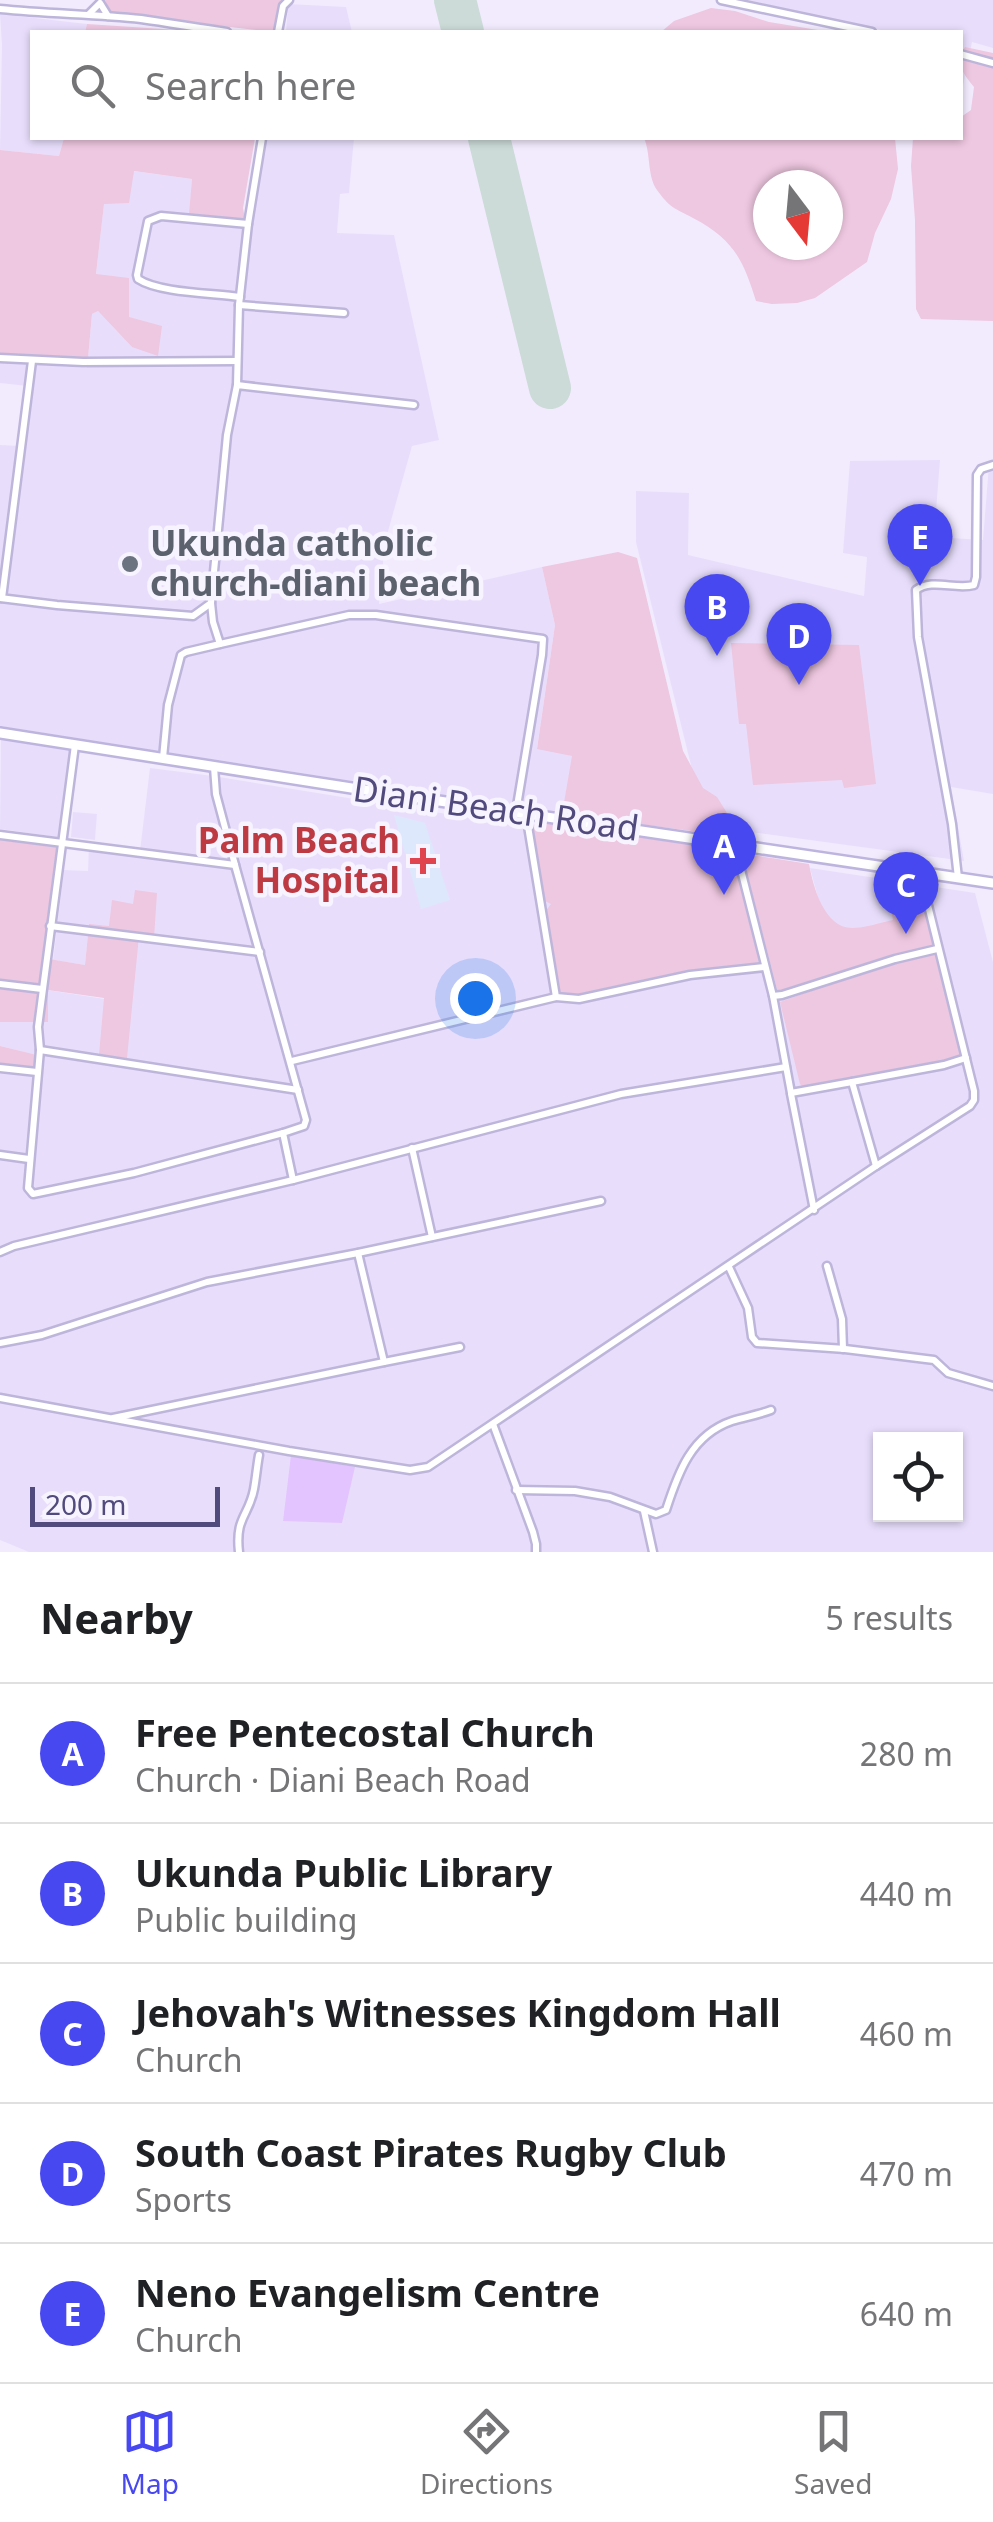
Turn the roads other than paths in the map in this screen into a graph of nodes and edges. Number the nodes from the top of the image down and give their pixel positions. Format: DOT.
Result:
graph roads {
  1 [pos="289,0"];
  2 [pos="721,0"];
  3 [pos="100,2"];
  4 [pos="0,9"];
  5 [pos="88,15"];
  6 [pos="108,16"];
  7 [pos="212,30"];
  8 [pos="278,30"];
  9 [pos="863,30"];
  10 [pos="963,55"];
  11 [pos="993,62"];
  12 [pos="262,140"];
  13 [pos="248,224"];
  14 [pos="240,301"];
  15 [pos="344,313"];
  16 [pos="0,358"];
  17 [pos="32,361"];
  18 [pos="237,361"];
  19 [pos="236,385"];
  20 [pos="414,405"];
  21 [pos="993,465"];
  22 [pos="1,598"];
  23 [pos="211,603"];
  24 [pos="194,616"];
  25 [pos="213,622"];
  26 [pos="220,644"];
  27 [pos="0,733"];
  28 [pos="75,744"];
  29 [pos="163,758"];
  30 [pos="214,767"];
  31 [pos="521,813"];
  32 [pos="0,836"];
  33 [pos="61,843"];
  34 [pos="735,845"];
  35 [pos="234,865"];
  36 [pos="920,873"];
  37 [pos="958,878"];
  38 [pos="993,883"];
  39 [pos="50,926"];
  40 [pos="937,949"];
  41 [pos="260,952"];
  42 [pos="765,967"];
  43 [pos="0,984"];
  44 [pos="42,989"];
  45 [pos="773,996"];
  46 [pos="556,998"];
  47 [pos="40,1050"];
  48 [pos="966,1058"];
  49 [pos="292,1061"];
  50 [pos="0,1068"];
  51 [pos="786,1068"];
  52 [pos="37,1072"];
  53 [pos="852,1082"];
  54 [pos="298,1090"];
  55 [pos="790,1094"];
  56 [pos="284,1134"];
  57 [pos="412,1148"];
  58 [pos="0,1155"];
  59 [pos="29,1158"];
  60 [pos="876,1166"];
  61 [pos="293,1180"];
  62 [pos="600,1202"];
  63 [pos="814,1210"];
  64 [pos="432,1237"];
  65 [pos="0,1252"];
  66 [pos="358,1253"];
  67 [pos="827,1266"];
  68 [pos="729,1267"];
  69 [pos="0,1343"];
  70 [pos="460,1347"];
  71 [pos="843,1349"];
  72 [pos="384,1362"];
  73 [pos="993,1386"];
  74 [pos="0,1398"];
  75 [pos="165,1406"];
  76 [pos="771,1410"];
  77 [pos="109,1418"];
  78 [pos="492,1424"];
  79 [pos="159,1427"];
  80 [pos="252,1444"];
  81 [pos="265,1446"];
  82 [pos="259,1455"];
  83 [pos="516,1490"];
  84 [pos="644,1510"];
  85 [pos="240,1552"];
  86 [pos="536,1552"];
  87 [pos="652,1552"];
  1 -- 8 [label="street"];
  2 -- 9 [label="street"];
  3 -- 5 [label="street"];
  3 -- 6 [label="street"];
  4 -- 5 [label="street"];
  5 -- 6 [label="street"];
  6 -- 7 [label="street"];
  10 -- 11 [label="street"];
  12 -- 13 [label="street"];
  13 -- 14 [label="street"];
  13 -- 14 [label="street"];
  14 -- 15 [label="street"];
  14 -- 18 [label="street"];
  16 -- 17 [label="street"];
  17 -- 18 [label="street"];
  17 -- 22 [label="street"];
  18 -- 19 [label="street"];
  19 -- 20 [label="street"];
  19 -- 23 [label="street"];
  21 -- 37 [label="street"];
  22 -- 24 [label="street"];
  23 -- 24 [label="street"];
  23 -- 25 [label="street"];
  24 -- 25 [label="street"];
  25 -- 26 [label="street"];
  26 -- 29 [label="street"];
  26 -- 31 [label="street"];
  27 -- 28 [label="main road, Diani Beach Road"];
  28 -- 29 [label="main road, Diani Beach Road"];
  28 -- 33 [label="street"];
  29 -- 30 [label="main road, Diani Beach Road"];
  30 -- 31 [label="main road, Diani Beach Road"];
  30 -- 35 [label="street"];
  31 -- 34 [label="main road, Diani Beach Road"];
  31 -- 46 [label="street"];
  32 -- 33 [label="street"];
  33 -- 35 [label="street"];
  33 -- 39 [label="street"];
  34 -- 36 [label="main road, Diani Beach Road"];
  34 -- 42 [label="street"];
  35 -- 41 [label="street"];
  36 -- 37 [label="main road, Diani Beach Road"];
  36 -- 40 [label="street"];
  37 -- 38 [label="main road, Diani Beach Road"];
  39 -- 41 [label="street"];
  39 -- 44 [label="street"];
  40 -- 45 [label="street"];
  40 -- 48 [label="street"];
  41 -- 49 [label="street"];
  42 -- 45 [label="street"];
  42 -- 46 [label="street"];
  43 -- 44 [label="street"];
  44 -- 47 [label="street"];
  45 -- 51 [label="street"];
  46 -- 49 [label="street"];
  47 -- 52 [label="street"];
  47 -- 54 [label="street"];
  48 -- 53 [label="street"];
  48 -- 60 [label="street"];
  49 -- 54 [label="street"];
  50 -- 52 [label="street"];
  51 -- 55 [label="street"];
  51 -- 57 [label="street"];
  52 -- 59 [label="street"];
  53 -- 55 [label="street"];
  53 -- 60 [label="street"];
  54 -- 56 [label="street"];
  55 -- 63 [label="street"];
  56 -- 59 [label="street"];
  56 -- 61 [label="street"];
  57 -- 61 [label="street"];
  57 -- 64 [label="street"];
  58 -- 59 [label="street"];
  60 -- 63 [label="street"];
  61 -- 65 [label="street"];
  62 -- 64 [label="street"];
  63 -- 68 [label="street"];
  64 -- 66 [label="street"];
  66 -- 69 [label="street"];
  66 -- 72 [label="street"];
  67 -- 71 [label="street"];
  68 -- 71 [label="street"];
  68 -- 78 [label="street"];
  70 -- 72 [label="street"];
  71 -- 73 [label="street"];
  72 -- 75 [label="street"];
  74 -- 77 [label="street"];
  75 -- 77 [label="street"];
  75 -- 79 [label="street"];
  76 -- 84 [label="street"];
  77 -- 79 [label="street"];
  78 -- 81 [label="street"];
  78 -- 83 [label="street"];
  79 -- 80 [label="street"];
  80 -- 81 [label="street"];
  80 -- 82 [label="street"];
  81 -- 82 [label="street"];
  82 -- 85 [label="street"];
  83 -- 84 [label="street"];
  83 -- 86 [label="street"];
  84 -- 87 [label="street"];
}
